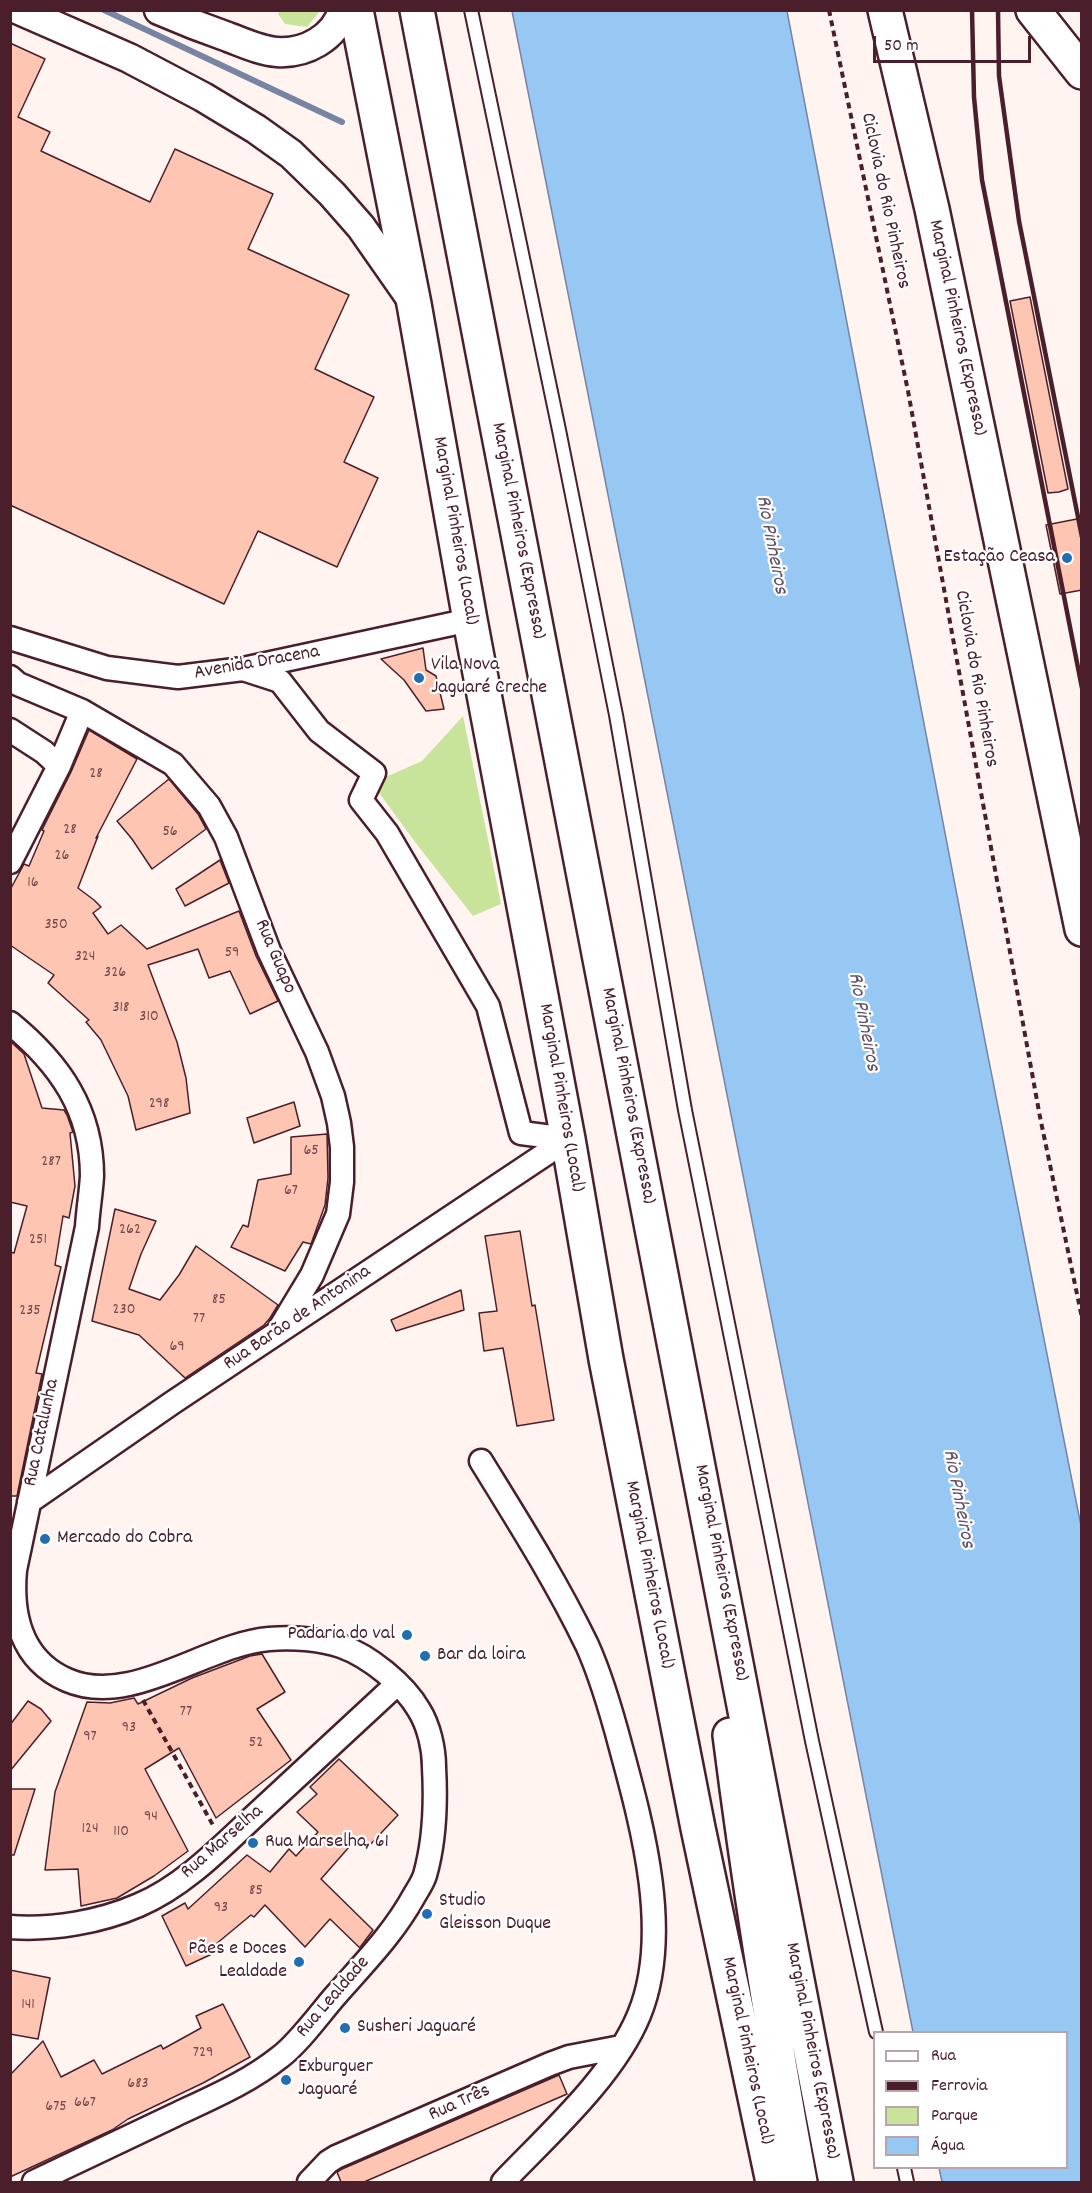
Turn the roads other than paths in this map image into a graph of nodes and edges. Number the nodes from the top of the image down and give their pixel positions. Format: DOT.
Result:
graph roads {
  1 [pos="344,10"];
  2 [pos="356,10"];
  3 [pos="417,10"];
  4 [pos="471,10"];
  5 [pos="885,10"];
  6 [pos="1033,10"];
  7 [pos="170,13"];
  8 [pos="37,14"];
  9 [pos="1082,72"];
  10 [pos="414,304"];
  11 [pos="470,620"];
  12 [pos="10,638"];
  13 [pos="243,669"];
  14 [pos="10,677"];
  15 [pos="82,711"];
  16 [pos="10,730"];
  17 [pos="59,766"];
  18 [pos="10,862"];
  19 [pos="1082,929"];
  20 [pos="10,1023"];
  21 [pos="568,1139"];
  22 [pos="277,1333"];
  23 [pos="481,1461"];
  24 [pos="29,1502"];
  25 [pos="720,1572"];
  26 [pos="397,1684"];
  27 [pos="10,1926"];
  28 [pos="876,2031"];
  29 [pos="621,2048"];
  30 [pos="34,2182"];
  31 [pos="309,2182"];
  32 [pos="502,2182"];
  33 [pos="773,2182"];
  34 [pos="800,2182"];
  35 [pos="836,2182"];
  1 -- 7 [label="street"];
  2 -- 10 [label="highway, Marginal Pinheiros (Local)"];
  3 -- 25 [label="highway, Marginal Pinheiros (Expressa)"];
  4 -- 28 [label="lane"];
  5 -- 19 [label="highway, Marginal Pinheiros (Expressa)"];
  6 -- 9 [label="highway"];
  8 -- 10 [label="street"];
  10 -- 11 [label="highway, Marginal Pinheiros (Local)"];
  11 -- 13 [label="street, Avenida Dracena"];
  11 -- 21 [label="highway, Marginal Pinheiros (Local)"];
  12 -- 13 [label="street, Avenida Dracena"];
  13 -- 21 [label="street"];
  14 -- 15 [label="street, Rua Guapo"];
  15 -- 17 [label="street"];
  15 -- 22 [label="street, Rua Guapo"];
  16 -- 17 [label="street"];
  17 -- 18 [label="street"];
  20 -- 24 [label="street, Rua Catalunha"];
  21 -- 22 [label="street, Rua Barão de Antonina"];
  21 -- 33 [label="highway, Marginal Pinheiros (Local)"];
  22 -- 24 [label="street, Rua Barão de Antonina"];
  23 -- 29 [label="street"];
  24 -- 26 [label="street, Rua Catalunha"];
  25 -- 34 [label="highway"];
  25 -- 35 [label="highway, Marginal Pinheiros (Expressa)"];
  26 -- 27 [label="street, Rua Marselha"];
  26 -- 30 [label="street, Rua Lealdade"];
  29 -- 31 [label="street, Rua Três"];
  29 -- 32 [label="street"];
}
